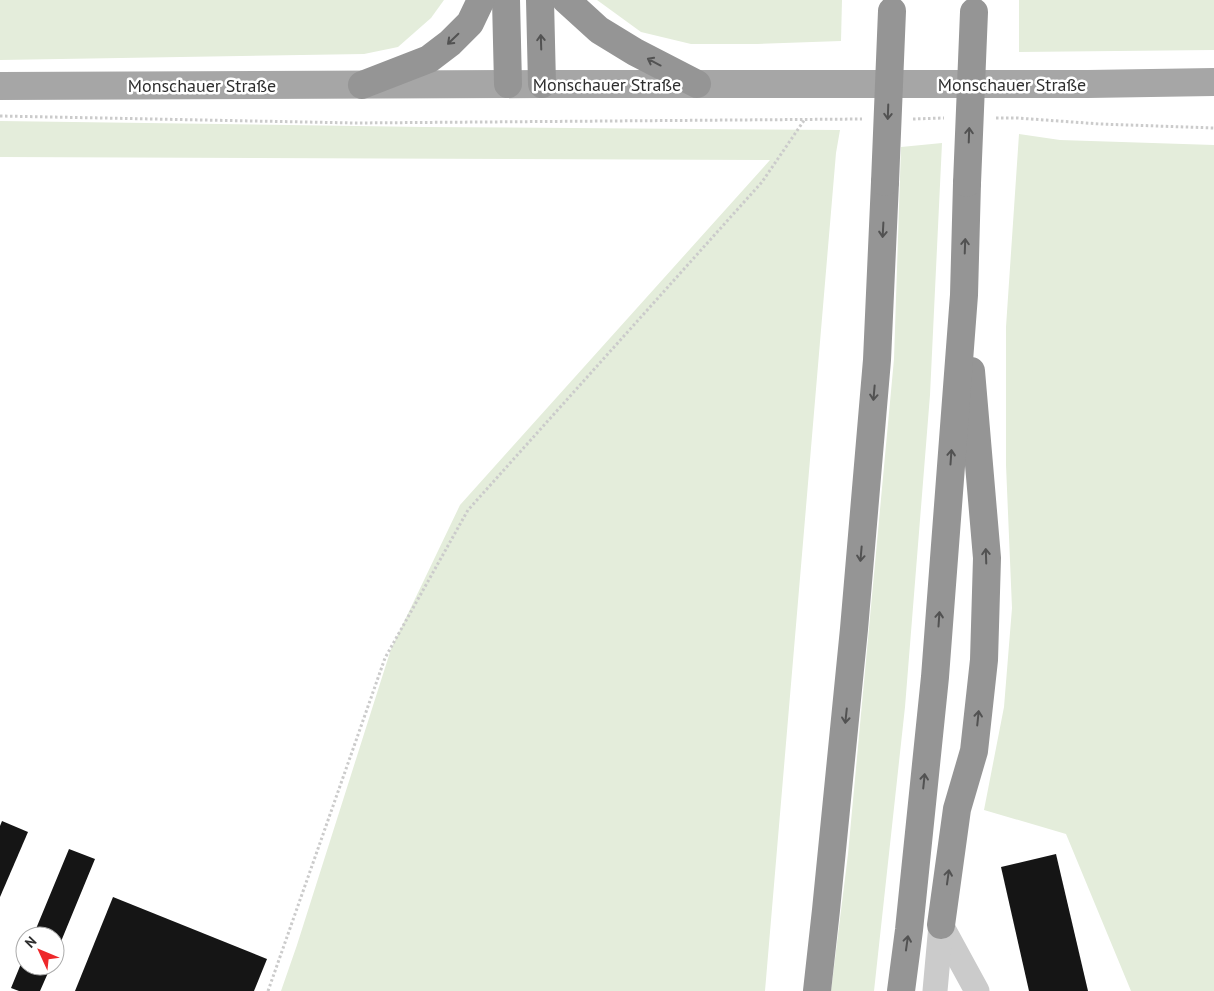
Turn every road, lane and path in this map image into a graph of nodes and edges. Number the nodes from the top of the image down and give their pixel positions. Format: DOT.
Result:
graph roads {
  1 [pos="481,0"];
  2 [pos="506,0"];
  3 [pos="540,0"];
  4 [pos="566,0"];
  5 [pos="892,5"];
  6 [pos="974,6"];
  7 [pos="1214,82"];
  8 [pos="508,84"];
  9 [pos="542,84"];
  10 [pos="697,84"];
  11 [pos="362,85"];
  12 [pos="0,86"];
  13 [pos="0,116"];
  14 [pos="950,118"];
  15 [pos="988,118"];
  16 [pos="805,119"];
  17 [pos="863,119"];
  18 [pos="911,119"];
  19 [pos="1214,128"];
  20 [pos="964,295"];
  21 [pos="826,910"];
  22 [pos="941,925"];
  23 [pos="268,991"];
  24 [pos="804,991"];
  25 [pos="816,991"];
  26 [pos="901,991"];
  27 [pos="935,991"];
  28 [pos="977,991"];
  1 -- 11 [label="highway, one-way"];
  2 -- 8 [label="highway"];
  9 -- 3 [label="highway, one-way"];
  10 -- 4 [label="highway, one-way"];
  5 -- 21 [label="highway, one-way, bridge"];
  20 -- 6 [label="highway, one-way, bridge"];
  7 -- 10 [label="main road, Monschauer Straße"];
  8 -- 9 [label="main road, Monschauer Straße"];
  8 -- 11 [label="main road, Monschauer Straße"];
  9 -- 10 [label="main road, Monschauer Straße"];
  11 -- 12 [label="main road, Monschauer Straße"];
  13 -- 16 [label="path"];
  14 -- 18 [label="path"];
  15 -- 19 [label="path"];
  16 -- 17 [label="path"];
  16 -- 23 [label="path"];
  22 -- 20 [label="highway, one-way"];
  26 -- 20 [label="highway, one-way"];
  21 -- 24 [label="highway"];
  21 -- 25 [label="highway"];
  22 -- 27 [label="lane"];
  22 -- 28 [label="lane"];
}
